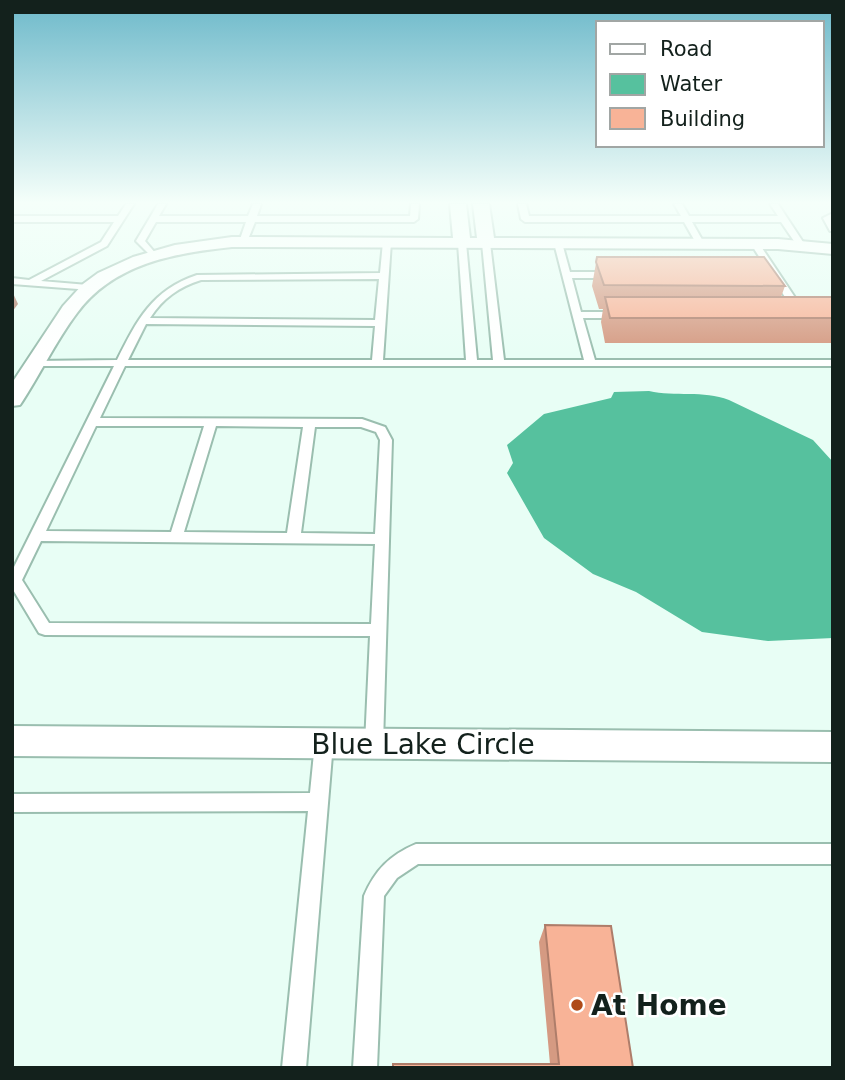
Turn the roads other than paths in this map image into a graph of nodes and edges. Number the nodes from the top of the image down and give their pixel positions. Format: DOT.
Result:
graph roads {
  1 [pos="84,254"];
  2 [pos="386,254"];
  3 [pos="463,254"];
  4 [pos="487,254"];
  5 [pos="561,254"];
  6 [pos="762,254"];
  7 [pos="152,255"];
  8 [pos="567,275"];
  9 [pos="622,275"];
  10 [pos="762,275"];
  11 [pos="776,275"];
  12 [pos="384,276"];
  13 [pos="12,281"];
  14 [pos="33,281"];
  15 [pos="88,288"];
  16 [pos="467,303"];
  17 [pos="492,303"];
  18 [pos="578,315"];
  19 [pos="633,315"];
  20 [pos="785,316"];
  21 [pos="143,321"];
  22 [pos="380,323"];
  23 [pos="37,363"];
  24 [pos="121,363"];
  25 [pos="377,363"];
  26 [pos="472,363"];
  27 [pos="499,363"];
  28 [pos="590,363"];
  29 [pos="833,363"];
  30 [pos="12,400"];
  31 [pos="92,422"];
  32 [pos="211,422"];
  33 [pos="310,423"];
  34 [pos="36,536"];
  35 [pos="176,537"];
  36 [pos="293,538"];
  37 [pos="382,539"];
  38 [pos="378,630"];
  39 [pos="12,741"];
  40 [pos="324,743"];
  41 [pos="374,744"];
  42 [pos="833,747"];
  43 [pos="319,802"];
  44 [pos="12,803"];
  45 [pos="833,854"];
  46 [pos="294,1068"];
  47 [pos="365,1068"];
  1 -- 14 [label="lane"];
  2 -- 12 [label="lane"];
  3 -- 16 [label="lane"];
  4 -- 17 [label="lane"];
  5 -- 8 [label="lane"];
  6 -- 11 [label="lane"];
  7 -- 15 [label="street"];
  8 -- 9 [label="lane"];
  8 -- 18 [label="lane"];
  10 -- 11 [label="lane"];
  11 -- 20 [label="lane"];
  12 -- 21 [label="lane"];
  12 -- 22 [label="lane"];
  13 -- 14 [label="lane"];
  14 -- 15 [label="lane"];
  15 -- 23 [label="street"];
  16 -- 17 [label="lane"];
  16 -- 26 [label="lane"];
  17 -- 27 [label="lane"];
  18 -- 19 [label="lane"];
  18 -- 28 [label="lane"];
  21 -- 22 [label="lane"];
  21 -- 24 [label="lane"];
  22 -- 25 [label="lane"];
  23 -- 24 [label="lane"];
  23 -- 30 [label="street"];
  24 -- 25 [label="lane"];
  24 -- 31 [label="lane"];
  25 -- 26 [label="lane"];
  26 -- 27 [label="lane"];
  27 -- 28 [label="lane"];
  28 -- 29 [label="lane"];
  31 -- 32 [label="lane"];
  31 -- 34 [label="lane"];
  32 -- 33 [label="lane"];
  32 -- 35 [label="lane"];
  33 -- 36 [label="lane"];
  33 -- 37 [label="lane"];
  34 -- 35 [label="lane"];
  34 -- 38 [label="lane"];
  35 -- 36 [label="lane"];
  36 -- 37 [label="lane"];
  37 -- 38 [label="lane"];
  38 -- 41 [label="lane"];
  39 -- 40 [label="street, Blue Lake Circle"];
  40 -- 41 [label="street, Blue Lake Circle"];
  40 -- 43 [label="lane"];
  41 -- 42 [label="street, Blue Lake Circle"];
  43 -- 44 [label="lane"];
  43 -- 46 [label="lane"];
  45 -- 47 [label="lane"];
}
